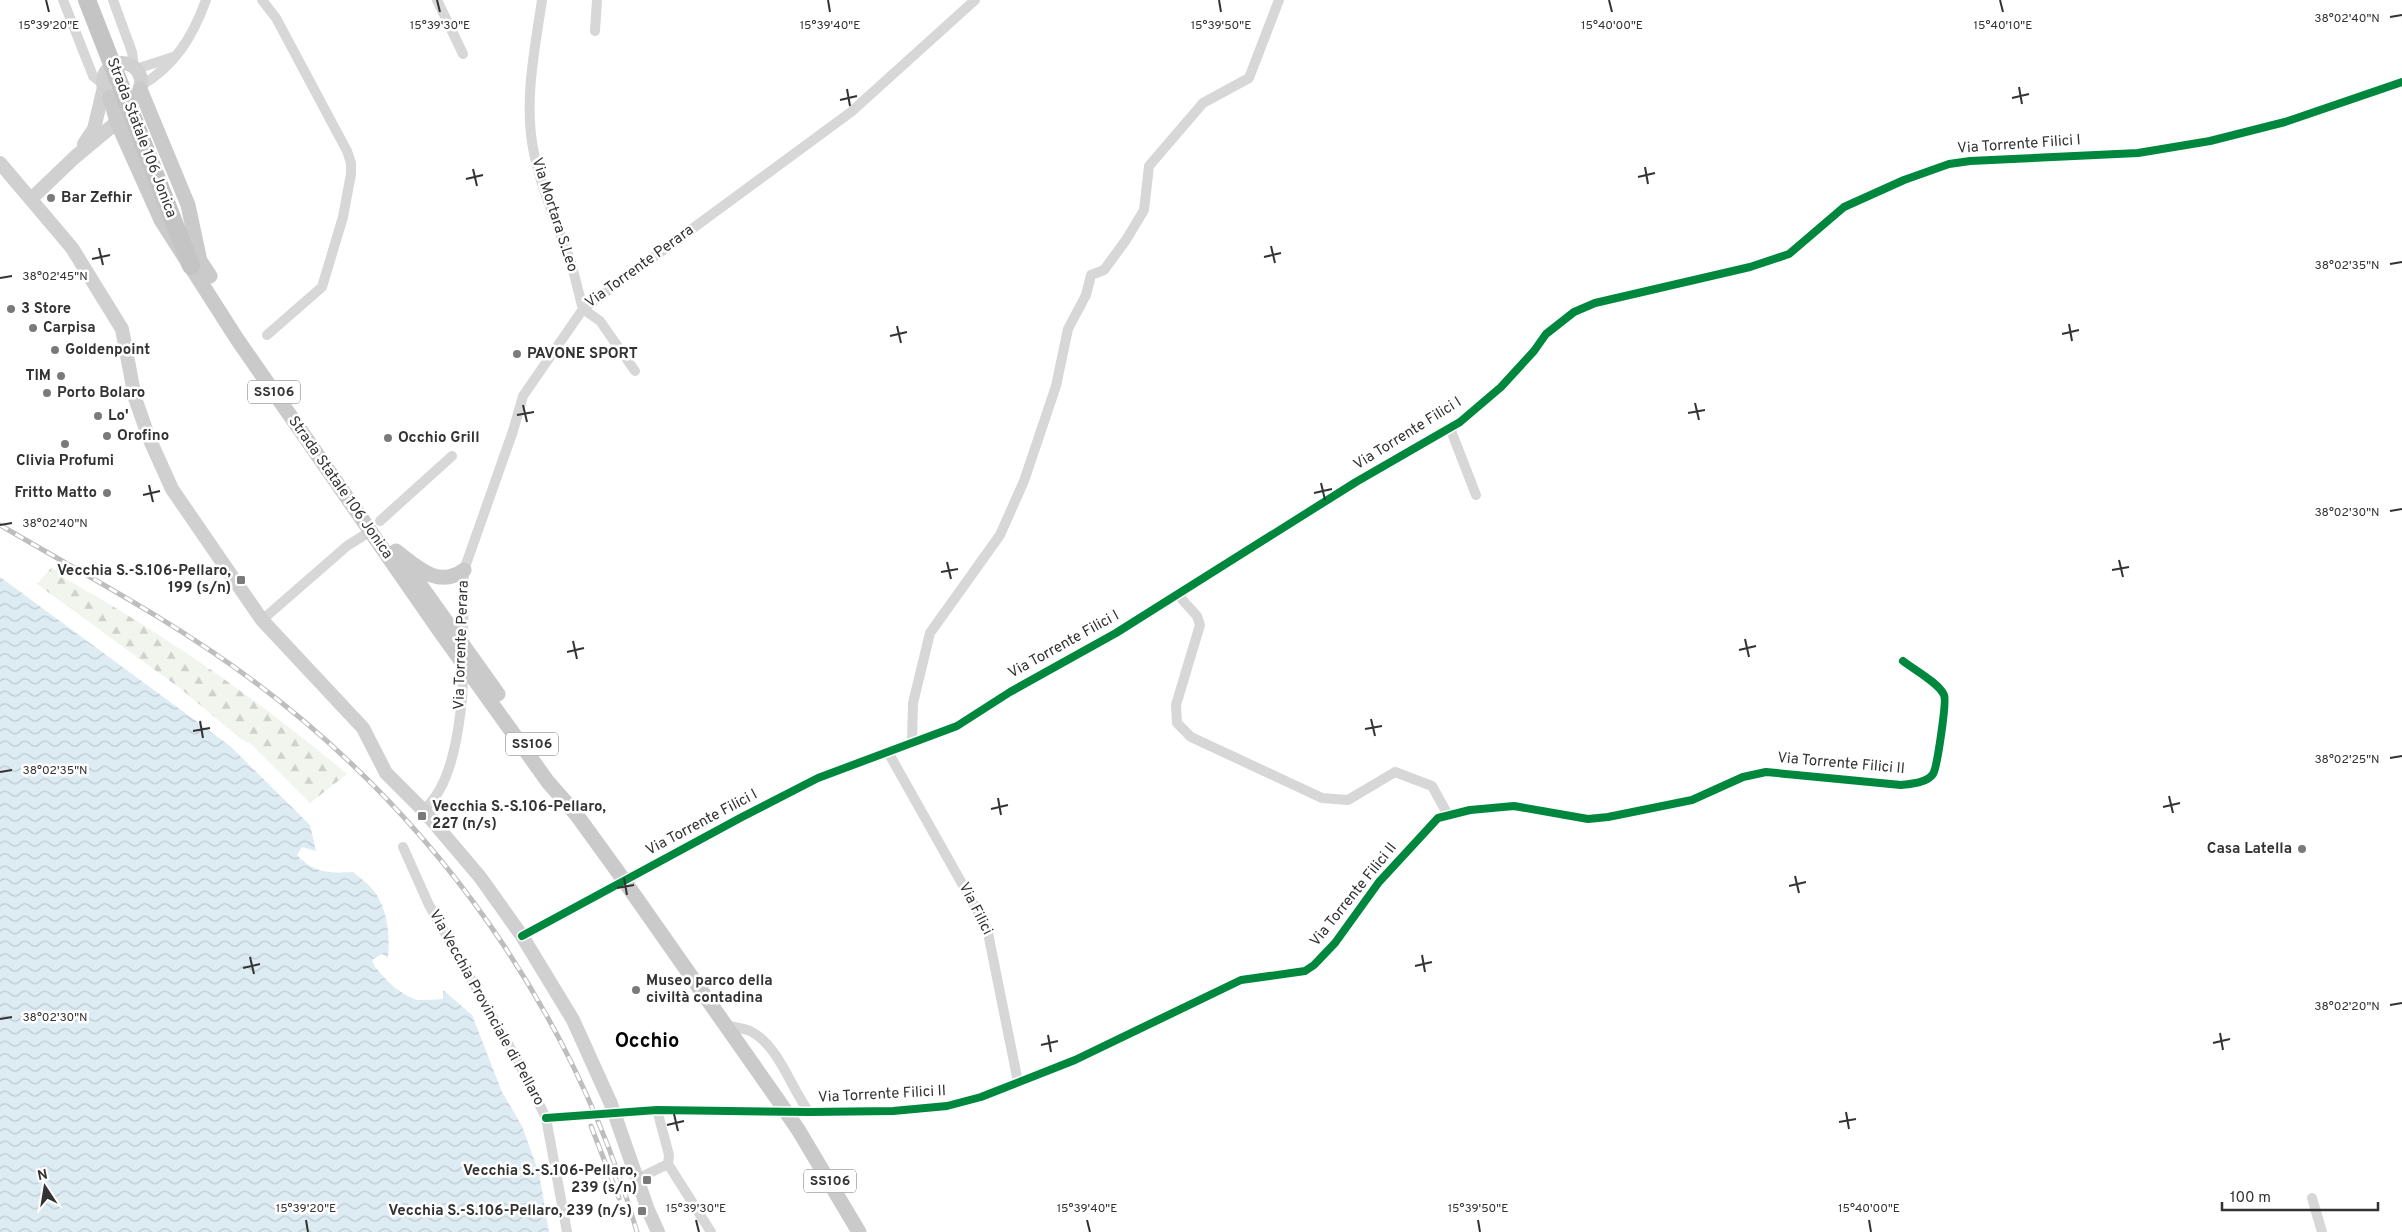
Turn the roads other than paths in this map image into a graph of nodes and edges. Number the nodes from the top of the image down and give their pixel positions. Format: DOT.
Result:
graph roads {
  1 [pos="64,0"];
  2 [pos="88,0"];
  3 [pos="98,0"];
  4 [pos="113,0"];
  5 [pos="206,0"];
  6 [pos="262,0"];
  7 [pos="437,0"];
  8 [pos="542,0"];
  9 [pos="597,0"];
  10 [pos="975,0"];
  11 [pos="1279,0"];
  12 [pos="595,31"];
  13 [pos="112,48"];
  14 [pos="464,54"];
  15 [pos="178,55"];
  16 [pos="135,68"];
  17 [pos="2402,82"];
  18 [pos="140,88"];
  19 [pos="106,89"];
  20 [pos="126,101"];
  21 [pos="117,122"];
  22 [pos="75,157"];
  23 [pos="0,163"];
  24 [pos="31,199"];
  25 [pos="195,263"];
  26 [pos="582,309"];
  27 [pos="268,335"];
  28 [pos="636,371"];
  29 [pos="1450,428"];
  30 [pos="452,456"];
  31 [pos="1476,495"];
  32 [pos="380,521"];
  33 [pos="377,538"];
  34 [pos="396,551"];
  35 [pos="459,574"];
  36 [pos="1178,595"];
  37 [pos="262,620"];
  38 [pos="443,626"];
  39 [pos="1903,661"];
  40 [pos="912,744"];
  41 [pos="888,752"];
  42 [pos="424,811"];
  43 [pos="1448,815"];
  44 [pos="403,847"];
  45 [pos="522,936"];
  46 [pos="742,1037"];
  47 [pos="1018,1082"];
  48 [pos="657,1110"];
  49 [pos="809,1112"];
  50 [pos="546,1118"];
  51 [pos="668,1164"];
  52 [pos="637,1179"];
  53 [pos="2312,1198"];
  54 [pos="568,1232"];
  55 [pos="658,1232"];
  56 [pos="711,1232"];
  57 [pos="859,1232"];
  58 [pos="2322,1232"];
  1 -- 19 [label="street"];
  2 -- 13 [label="highway, Strada Statale 106 Jonica / SS106"];
  3 -- 13 [label="highway, Strada Statale 106 Jonica / SS106"];
  4 -- 16 [label="street"];
  5 -- 15 [label="street"];
  6 -- 27 [label="street"];
  7 -- 14 [label="street"];
  8 -- 26 [label="street, Via Mortara S.Leo"];
  9 -- 12 [label="street"];
  10 -- 26 [label="street, Via Torrente Perara"];
  11 -- 40 [label="street"];
  13 -- 25 [label="highway, Strada Statale 106 Jonica / SS106"];
  15 -- 16 [label="street"];
  15 -- 18 [label="street"];
  16 -- 18 [label="street"];
  16 -- 19 [label="street"];
  17 -- 29 [label="street, Via Torrente Filici I"];
  18 -- 20 [label="street"];
  18 -- 25 [label="main road"];
  19 -- 20 [label="street"];
  19 -- 21 [label="main road"];
  19 -- 22 [label="street"];
  20 -- 21 [label="street"];
  21 -- 22 [label="street"];
  21 -- 25 [label="main road"];
  22 -- 24 [label="street"];
  23 -- 24 [label="street"];
  24 -- 37 [label="street"];
  25 -- 33 [label="main road, Strada Statale 106 Jonica / SS106"];
  26 -- 28 [label="street"];
  26 -- 35 [label="street, Via Torrente Perara"];
  29 -- 31 [label="street"];
  29 -- 36 [label="street, Via Torrente Filici I"];
  30 -- 32 [label="street"];
  33 -- 34 [label="main road, Strada Statale 106 Jonica / SS106"];
  33 -- 37 [label="street"];
  33 -- 38 [label="main road, Strada Statale 106 Jonica / SS106"];
  34 -- 35 [label="main road"];
  34 -- 38 [label="main road, Strada Statale 106 Jonica / SS106"];
  35 -- 42 [label="street, Via Torrente Perara"];
  36 -- 40 [label="street, Via Torrente Filici I"];
  36 -- 43 [label="street"];
  37 -- 42 [label="street"];
  38 -- 46 [label="main road, Strada Statale 106 Jonica / SS106"];
  39 -- 43 [label="street, Via Torrente Filici II"];
  40 -- 41 [label="street, Via Torrente Filici I"];
  41 -- 45 [label="street, Via Torrente Filici I"];
  41 -- 47 [label="street, Via Filici"];
  42 -- 45 [label="street"];
  43 -- 47 [label="street, Via Torrente Filici II"];
  44 -- 50 [label="street, Via Vecchia Provinciale di Pellaro"];
  45 -- 52 [label="street"];
  46 -- 49 [label="street"];
  46 -- 57 [label="main road, Strada Statale 106 Jonica / SS106"];
  47 -- 49 [label="street, Via Torrente Filici II"];
  48 -- 49 [label="street, Via Torrente Filici II"];
  48 -- 50 [label="street, Via Torrente Filici II"];
  48 -- 51 [label="street"];
  50 -- 54 [label="street, Via Vecchia Provinciale di Pellaro"];
  51 -- 52 [label="street"];
  51 -- 56 [label="street"];
  52 -- 55 [label="street"];
  53 -- 58 [label="street"];
}
